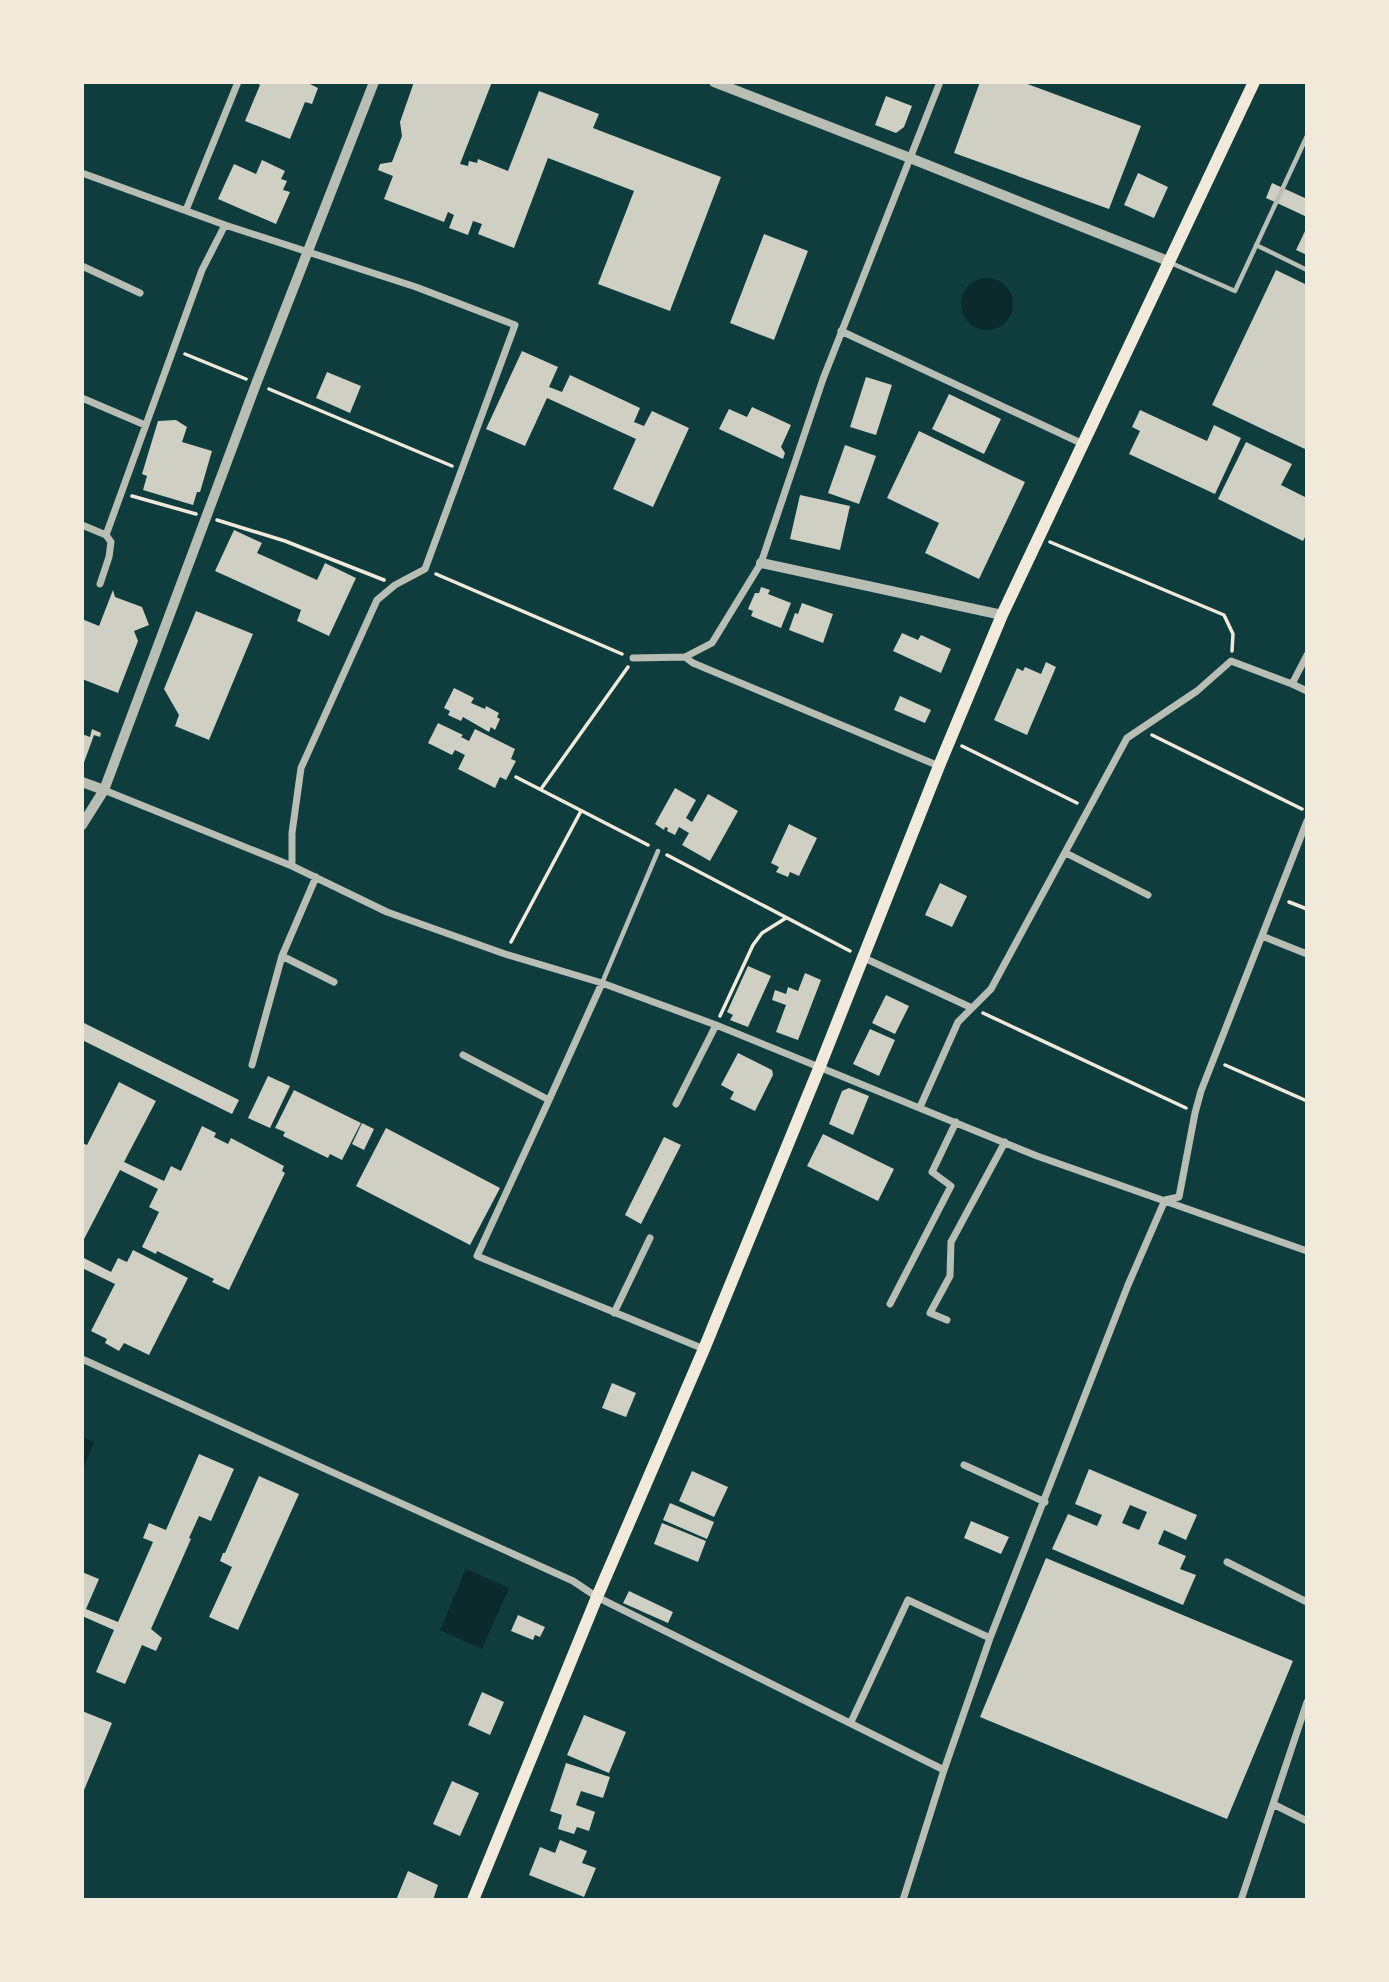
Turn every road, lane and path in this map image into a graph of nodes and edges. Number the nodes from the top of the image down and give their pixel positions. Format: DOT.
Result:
graph roads {
  1 [pos="238,82"];
  2 [pos="374,82"];
  3 [pos="714,82"];
  4 [pos="940,82"];
  5 [pos="1254,82"];
  6 [pos="1307,136"];
  7 [pos="910,158"];
  8 [pos="82,173"];
  9 [pos="186,210"];
  10 [pos="225,225"];
  11 [pos="1256,245"];
  12 [pos="309,250"];
  13 [pos="1168,261"];
  14 [pos="82,266"];
  15 [pos="1307,270"];
  16 [pos="140,293"];
  17 [pos="841,331"];
  18 [pos="174,349"];
  19 [pos="257,384"];
  20 [pos="82,397"];
  21 [pos="145,425"];
  22 [pos="1084,444"];
  23 [pos="461,470"];
  24 [pos="120,493"];
  25 [pos="206,517"];
  26 [pos="82,525"];
  27 [pos="106,535"];
  28 [pos="1038,538"];
  29 [pos="761,563"];
  30 [pos="425,569"];
  31 [pos="100,583"];
  32 [pos="395,585"];
  33 [pos="1002,615"];
  34 [pos="1307,655"];
  35 [pos="685,656"];
  36 [pos="633,659"];
  37 [pos="1231,661"];
  38 [pos="1292,684"];
  39 [pos="1307,691"];
  40 [pos="1141,729"];
  41 [pos="950,740"];
  42 [pos="939,766"];
  43 [pos="516,777"];
  44 [pos="82,782"];
  45 [pos="104,790"];
  46 [pos="541,790"];
  47 [pos="1088,808"];
  48 [pos="581,811"];
  49 [pos="1307,811"];
  50 [pos="1307,821"];
  51 [pos="82,825"];
  52 [pos="658,851"];
  53 [pos="1066,853"];
  54 [pos="292,866"];
  55 [pos="316,877"];
  56 [pos="1148,895"];
  57 [pos="1277,897"];
  58 [pos="1307,909"];
  59 [pos="787,918"];
  60 [pos="1262,936"];
  61 [pos="505,954"];
  62 [pos="1307,954"];
  63 [pos="282,956"];
  64 [pos="862,957"];
  65 [pos="334,982"];
  66 [pos="602,983"];
  67 [pos="972,1008"];
  68 [pos="716,1024"];
  69 [pos="463,1055"];
  70 [pos="1213,1059"];
  71 [pos="252,1065"];
  72 [pos="820,1066"];
  73 [pos="549,1100"];
  74 [pos="1307,1101"];
  75 [pos="676,1104"];
  76 [pos="920,1107"];
  77 [pos="1195,1113"];
  78 [pos="956,1122"];
  79 [pos="1004,1142"];
  80 [pos="1165,1200"];
  81 [pos="650,1238"];
  82 [pos="1307,1251"];
  83 [pos="890,1304"];
  84 [pos="614,1312"];
  85 [pos="947,1320"];
  86 [pos="704,1349"];
  87 [pos="82,1359"];
  88 [pos="964,1465"];
  89 [pos="1045,1502"];
  90 [pos="1227,1562"];
  91 [pos="597,1597"];
  92 [pos="1307,1602"];
  93 [pos="990,1637"];
  94 [pos="1307,1702"];
  95 [pos="851,1723"];
  96 [pos="944,1770"];
  97 [pos="1273,1804"];
  98 [pos="1307,1821"];
  99 [pos="473,1900"];
  100 [pos="903,1900"];
  101 [pos="1241,1900"];
  1 -- 9 [label="street"];
  2 -- 12 [label="street"];
  3 -- 7 [label="street"];
  4 -- 7 [label="street"];
  5 -- 13 [label="main road"];
  6 -- 11 [label="lane"];
  7 -- 13 [label="street"];
  7 -- 17 [label="street"];
  8 -- 9 [label="street"];
  9 -- 10 [label="street"];
  10 -- 12 [label="street"];
  10 -- 18 [label="street"];
  11 -- 13 [label="lane"];
  11 -- 15 [label="lane"];
  12 -- 19 [label="street"];
  12 -- 23 [label="street"];
  13 -- 22 [label="main road"];
  14 -- 16 [label="street"];
  17 -- 22 [label="street"];
  17 -- 29 [label="street"];
  18 -- 19 [label="path"];
  18 -- 21 [label="street"];
  19 -- 23 [label="path"];
  19 -- 25 [label="street"];
  20 -- 21 [label="street"];
  21 -- 24 [label="street"];
  22 -- 28 [label="main road"];
  23 -- 30 [label="street"];
  24 -- 25 [label="path"];
  24 -- 27 [label="street"];
  25 -- 32 [label="path"];
  25 -- 45 [label="street"];
  26 -- 27 [label="street"];
  27 -- 31 [label="street"];
  28 -- 33 [label="main road"];
  28 -- 37 [label="path"];
  29 -- 33 [label="street"];
  29 -- 35 [label="street"];
  30 -- 32 [label="street"];
  30 -- 36 [label="path"];
  32 -- 54 [label="street"];
  33 -- 41 [label="main road"];
  34 -- 38 [label="street"];
  35 -- 36 [label="street"];
  35 -- 42 [label="street"];
  36 -- 46 [label="path"];
  37 -- 38 [label="street"];
  37 -- 40 [label="street"];
  38 -- 39 [label="street"];
  40 -- 47 [label="street"];
  40 -- 49 [label="path"];
  41 -- 42 [label="main road"];
  41 -- 47 [label="path"];
  42 -- 64 [label="main road"];
  43 -- 46 [label="path"];
  44 -- 45 [label="street"];
  45 -- 51 [label="street"];
  45 -- 54 [label="street"];
  46 -- 48 [label="path"];
  47 -- 53 [label="street"];
  48 -- 52 [label="path"];
  48 -- 61 [label="path"];
  50 -- 57 [label="street"];
  52 -- 59 [label="path"];
  52 -- 66 [label="lane"];
  53 -- 56 [label="street"];
  53 -- 67 [label="street"];
  54 -- 55 [label="street"];
  55 -- 61 [label="street"];
  55 -- 63 [label="street"];
  57 -- 58 [label="path"];
  57 -- 60 [label="street"];
  59 -- 64 [label="path"];
  59 -- 68 [label="path"];
  60 -- 62 [label="street"];
  60 -- 70 [label="street"];
  61 -- 66 [label="street"];
  63 -- 65 [label="street"];
  63 -- 71 [label="street"];
  64 -- 67 [label="street"];
  64 -- 72 [label="main road"];
  66 -- 68 [label="street"];
  66 -- 73 [label="street"];
  67 -- 76 [label="street"];
  67 -- 77 [label="path"];
  68 -- 72 [label="street"];
  68 -- 75 [label="street"];
  69 -- 73 [label="street"];
  70 -- 74 [label="path"];
  70 -- 77 [label="street"];
  72 -- 76 [label="street"];
  72 -- 86 [label="main road"];
  73 -- 84 [label="street"];
  76 -- 78 [label="street"];
  77 -- 80 [label="street"];
  78 -- 79 [label="street"];
  78 -- 83 [label="street"];
  79 -- 80 [label="street"];
  79 -- 85 [label="street"];
  80 -- 82 [label="street"];
  80 -- 89 [label="street"];
  81 -- 84 [label="street"];
  84 -- 86 [label="street"];
  86 -- 91 [label="main road"];
  87 -- 91 [label="street"];
  88 -- 89 [label="street"];
  89 -- 93 [label="street"];
  90 -- 92 [label="street"];
  91 -- 95 [label="street"];
  91 -- 99 [label="main road"];
  93 -- 95 [label="street"];
  93 -- 96 [label="street"];
  94 -- 97 [label="street"];
  95 -- 96 [label="street"];
  96 -- 100 [label="street"];
  97 -- 98 [label="street"];
  97 -- 101 [label="street"];
}
